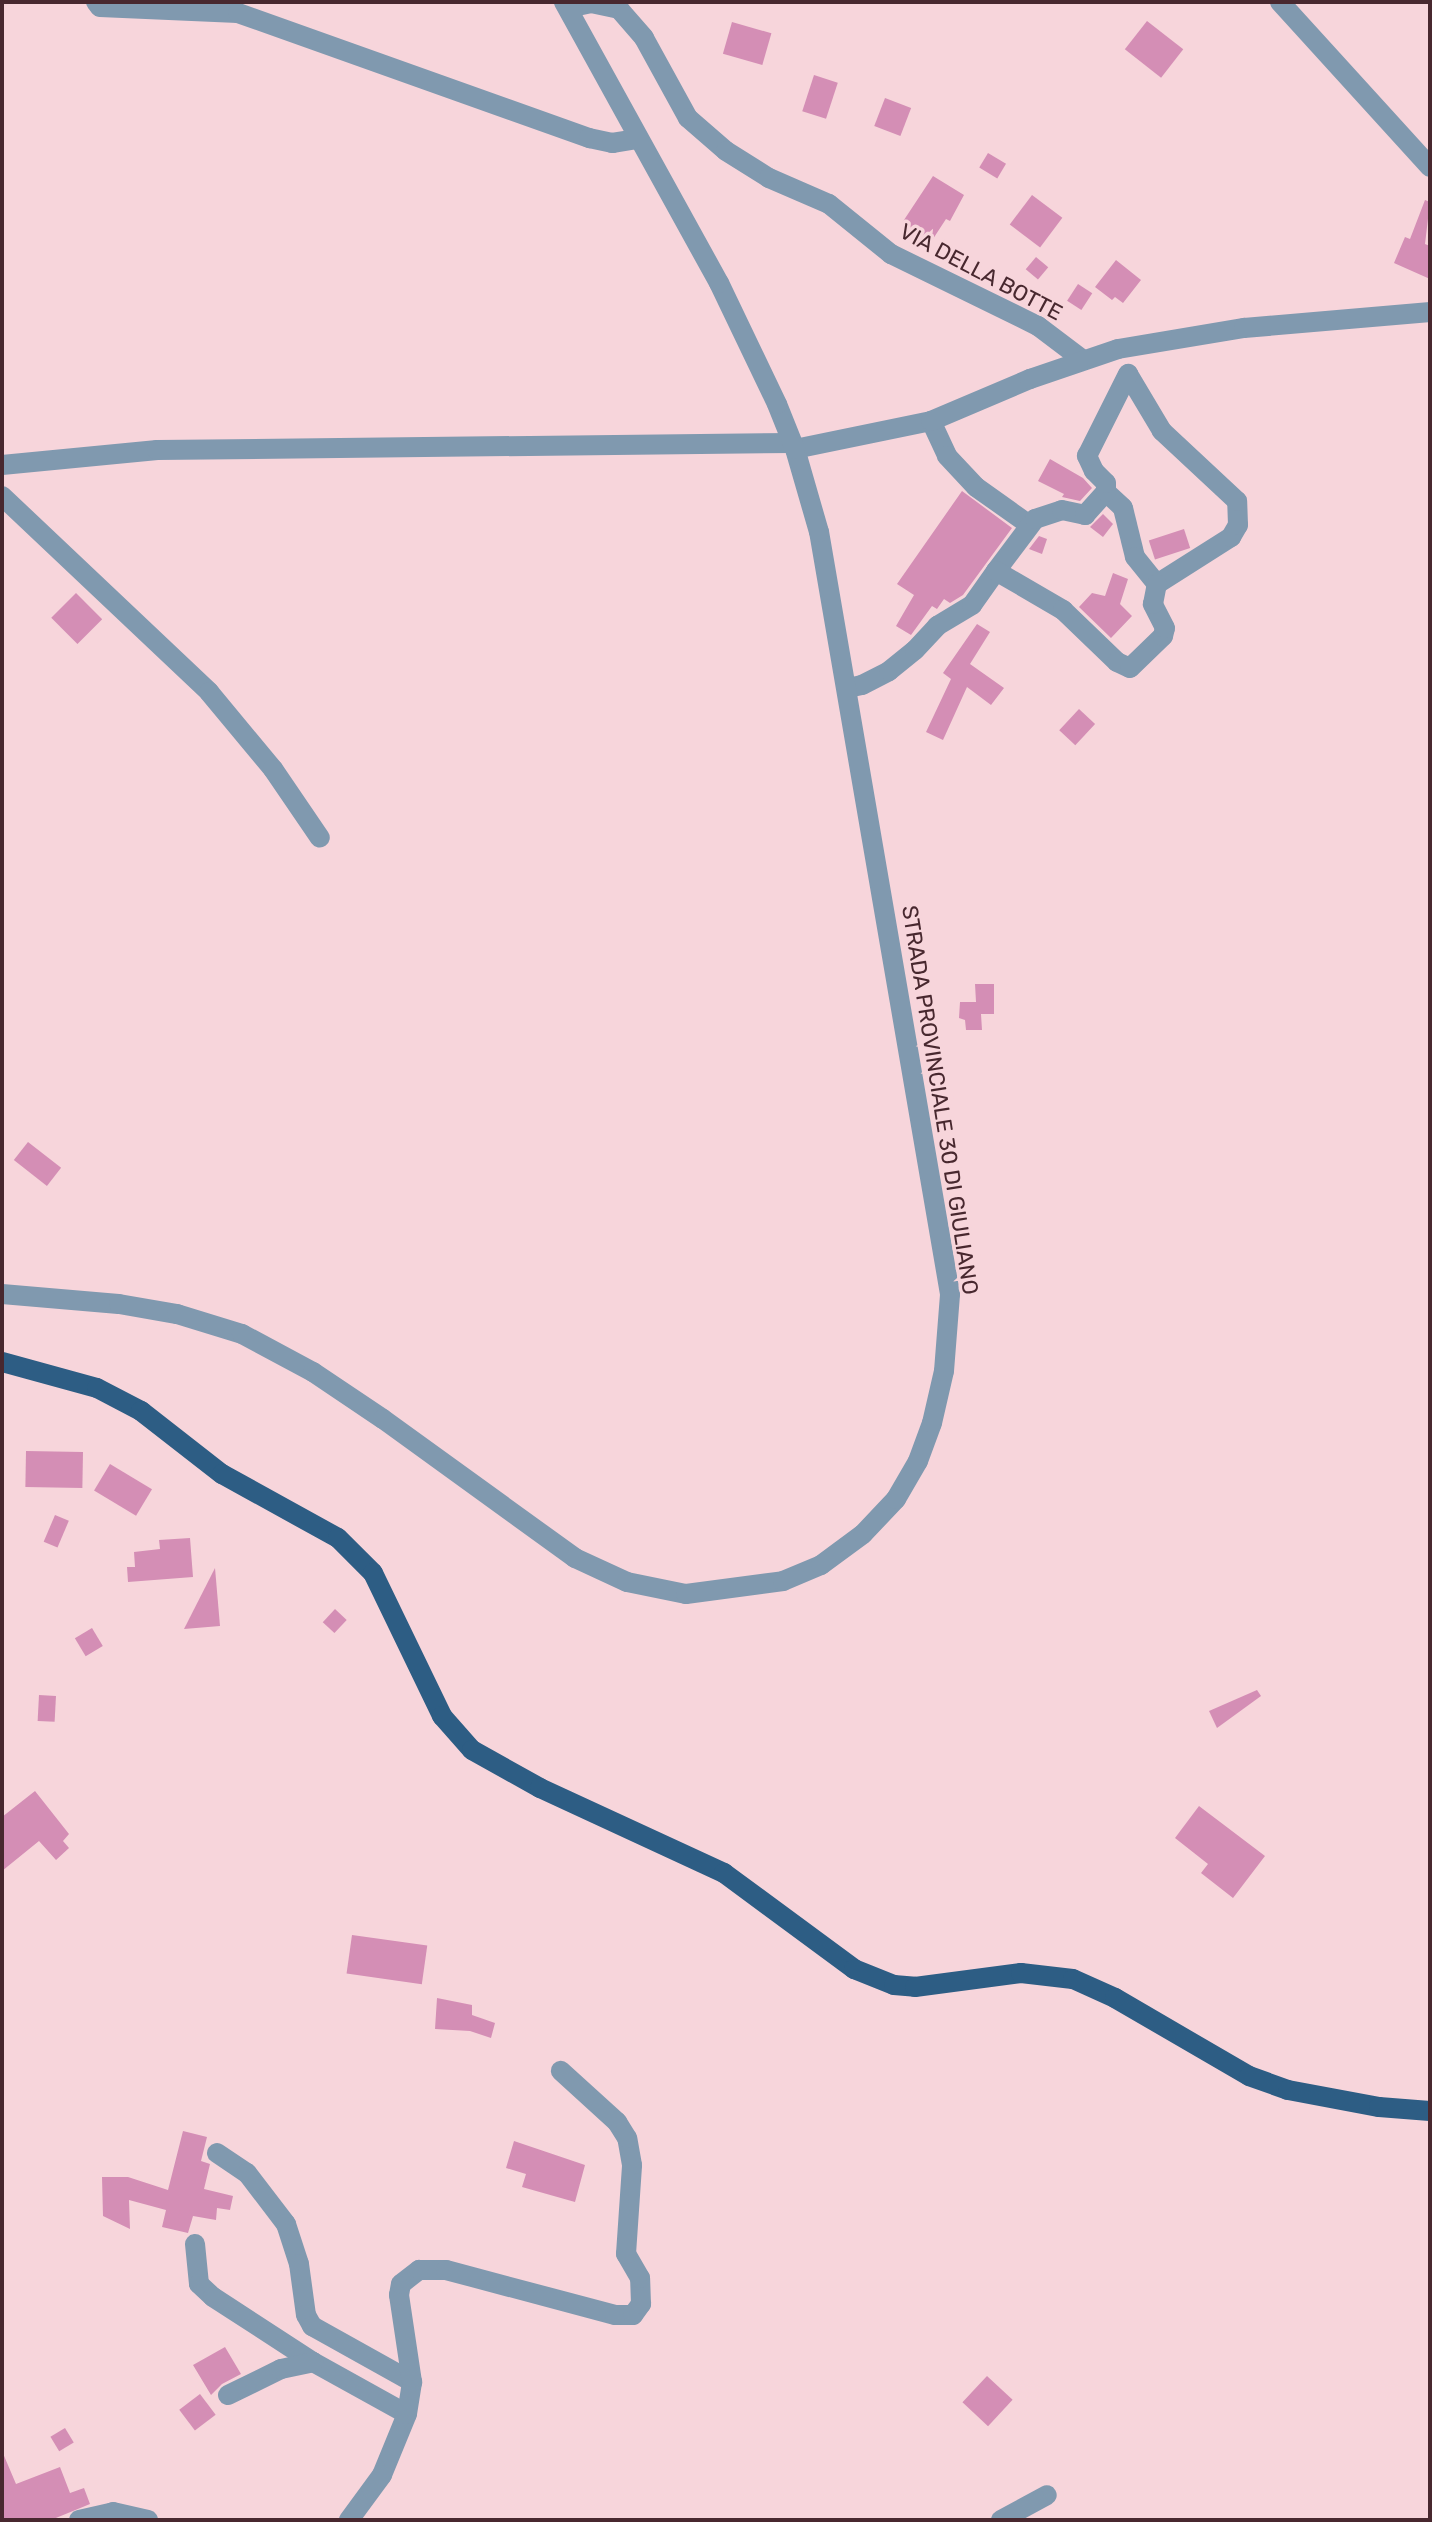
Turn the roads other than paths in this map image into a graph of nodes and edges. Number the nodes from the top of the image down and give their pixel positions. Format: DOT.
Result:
graph roads {
  1 [pos="96,2"];
  2 [pos="1280,2"];
  3 [pos="566,5"];
  4 [pos="638,139"];
  5 [pos="1430,167"];
  6 [pos="1430,312"];
  7 [pos="1083,360"];
  8 [pos="931,421"];
  9 [pos="794,446"];
  10 [pos="2,465"];
  11 [pos="1106,492"];
  12 [pos="2,496"];
  13 [pos="1028,524"];
  14 [pos="996,571"];
  15 [pos="1157,584"];
  16 [pos="848,688"];
  17 [pos="320,838"];
  18 [pos="2,1294"];
  19 [pos="2,1362"];
  20 [pos="561,2071"];
  21 [pos="1430,2111"];
  22 [pos="217,2153"];
  23 [pos="195,2244"];
  24 [pos="313,2362"];
  25 [pos="412,2382"];
  26 [pos="228,2395"];
  27 [pos="407,2414"];
  28 [pos="1047,2495"];
  29 [pos="79,2520"];
  30 [pos="148,2520"];
  31 [pos="349,2520"];
  32 [pos="1001,2520"];
  1 -- 4 [label="street"];
  2 -- 5 [label="street"];
  3 -- 4 [label="street, STRADA PROVINCIALE 30 DI GIULIANO"];
  3 -- 7 [label="street, VIA DELLA BOTTE"];
  4 -- 9 [label="street, STRADA PROVINCIALE 30 DI GIULIANO"];
  6 -- 7 [label="street"];
  7 -- 8 [label="street"];
  8 -- 9 [label="street"];
  8 -- 13 [label="street"];
  9 -- 10 [label="street"];
  9 -- 16 [label="street, STRADA PROVINCIALE 30 DI GIULIANO"];
  11 -- 13 [label="street"];
  11 -- 15 [label="street"];
  11 -- 15 [label="street"];
  12 -- 17 [label="street"];
  13 -- 14 [label="street"];
  14 -- 15 [label="street"];
  14 -- 16 [label="street"];
  16 -- 18 [label="street, STRADA PROVINCIALE 30 DI GIULIANO"];
  19 -- 21 [label="main road"];
  20 -- 25 [label="street"];
  22 -- 25 [label="street"];
  23 -- 24 [label="street"];
  24 -- 26 [label="street"];
  24 -- 27 [label="street"];
  25 -- 27 [label="street"];
  27 -- 31 [label="street"];
  28 -- 32 [label="street"];
  29 -- 30 [label="street"];
}
